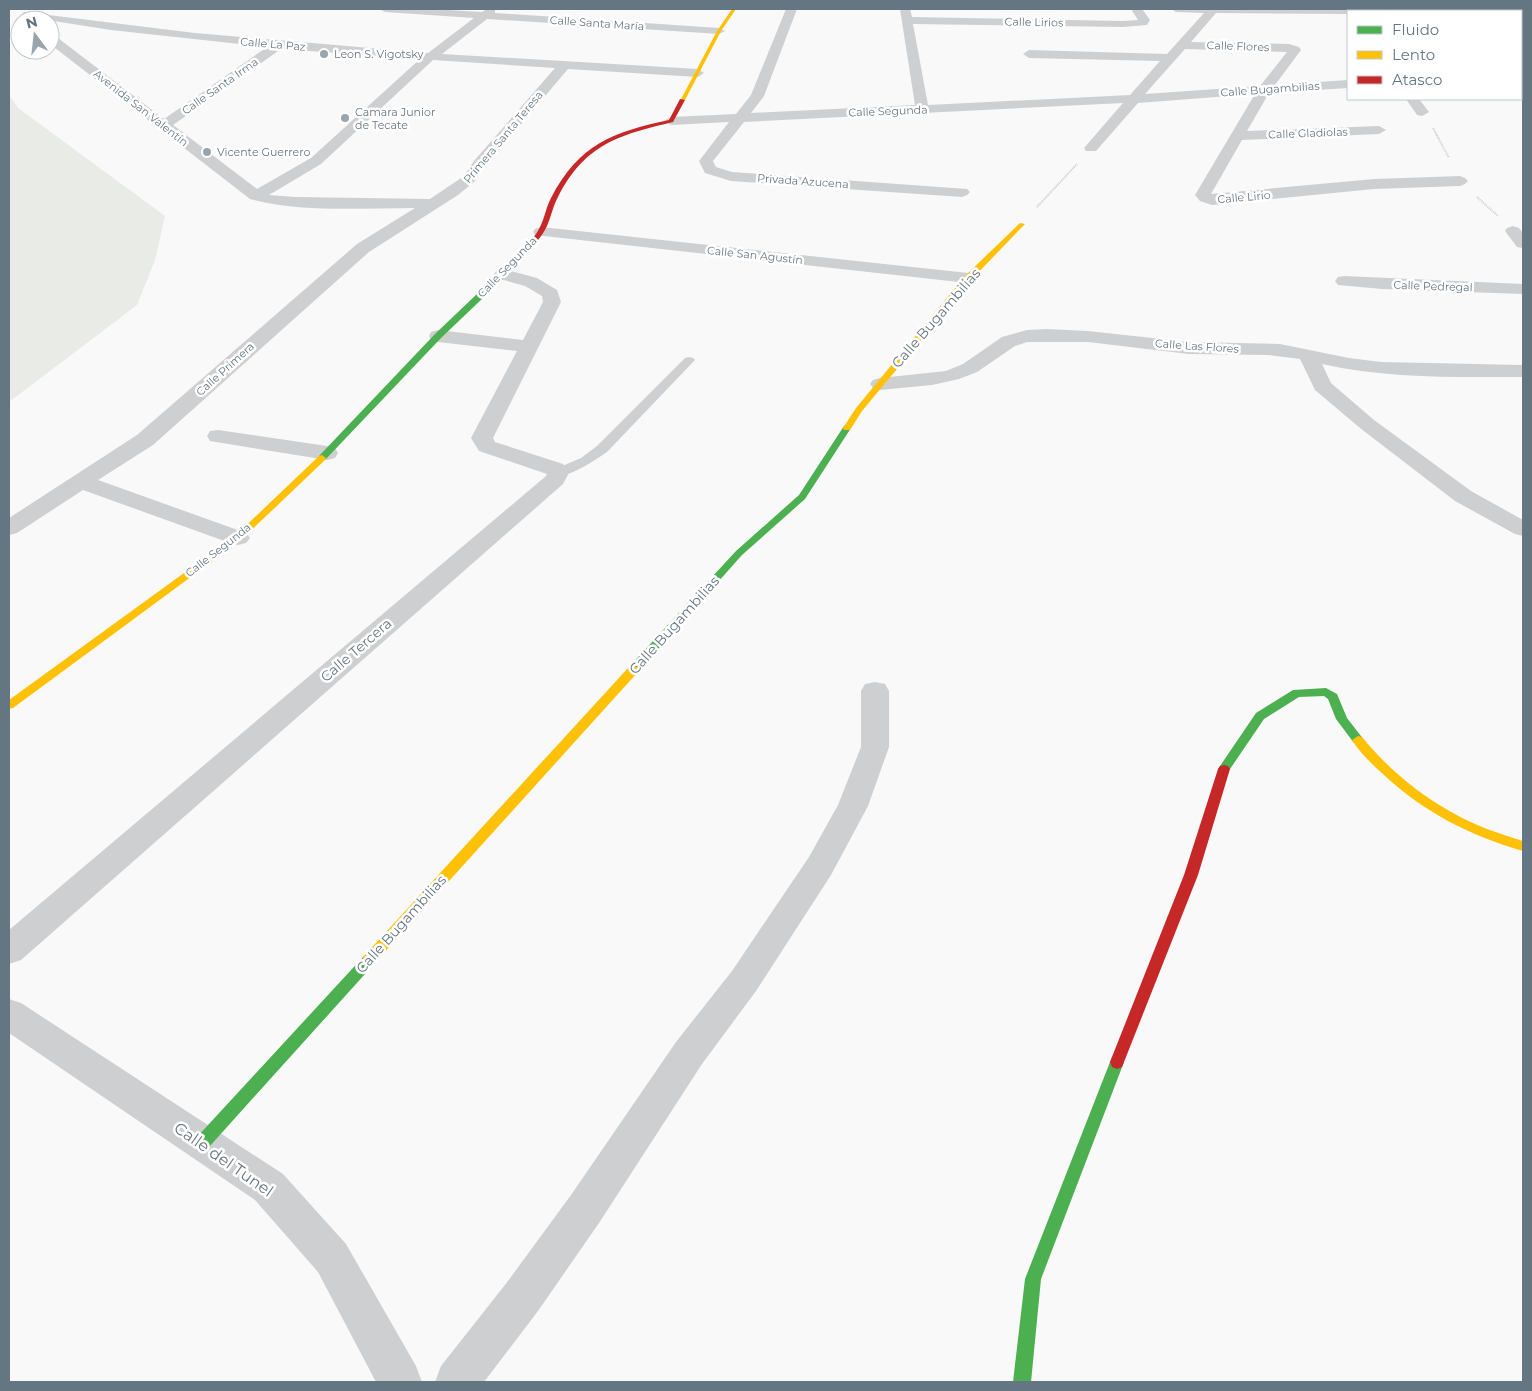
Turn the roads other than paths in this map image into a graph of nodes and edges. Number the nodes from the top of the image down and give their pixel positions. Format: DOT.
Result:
graph roads {
  1 [pos="385,9"];
  2 [pos="734,9"];
  3 [pos="791,9"];
  4 [pos="1137,9"];
  5 [pos="1176,9"];
  6 [pos="1212,10"];
  7 [pos="1347,11"];
  8 [pos="490,12"];
  9 [pos="906,15"];
  10 [pos="60,21"];
  11 [pos="1018,22"];
  12 [pos="720,30"];
  13 [pos="1182,44"];
  14 [pos="60,46"];
  15 [pos="277,46"];
  16 [pos="1026,46"];
  17 [pos="1294,49"];
  18 [pos="431,56"];
  19 [pos="1171,58"];
  20 [pos="565,65"];
  21 [pos="1031,70"];
  22 [pos="698,72"];
  23 [pos="1347,84"];
  24 [pos="1265,89"];
  25 [pos="1133,99"];
  26 [pos="1413,100"];
  27 [pos="922,110"];
  28 [pos="1422,112"];
  29 [pos="740,117"];
  30 [pos="671,120"];
  31 [pos="163,126"];
  32 [pos="1379,130"];
  33 [pos="1237,136"];
  34 [pos="1091,148"];
  35 [pos="1460,181"];
  36 [pos="962,192"];
  37 [pos="256,196"];
  38 [pos="435,204"];
  39 [pos="1022,224"];
  40 [pos="541,232"];
  41 [pos="503,274"];
  42 [pos="968,278"];
  43 [pos="1344,281"];
  44 [pos="1523,289"];
  45 [pos="438,336"];
  46 [pos="529,346"];
  47 [pos="1308,356"];
  48 [pos="689,360"];
  49 [pos="1523,371"];
  50 [pos="880,384"];
  51 [pos="218,436"];
  52 [pos="327,452"];
  53 [pos="558,473"];
  54 [pos="82,482"];
  55 [pos="9,528"];
  56 [pos="1523,529"];
  57 [pos="238,538"];
  58 [pos="875,691"];
  59 [pos="9,705"];
  60 [pos="1523,846"];
  61 [pos="9,950"];
  62 [pos="9,1014"];
  63 [pos="203,1142"];
  64 [pos="400,1382"];
  65 [pos="457,1382"];
  66 [pos="1022,1382"];
  1 -- 8 [label="street, Calle Santa María"];
  2 -- 12 [label="street"];
  3 -- 29 [label="street"];
  4 -- 11 [label="street, Calle Lirios"];
  5 -- 6 [label="street"];
  6 -- 7 [label="street"];
  6 -- 13 [label="street"];
  8 -- 12 [label="street, Calle Santa María"];
  8 -- 18 [label="street"];
  9 -- 11 [label="street, Calle Lirios"];
  9 -- 27 [label="street"];
  10 -- 15 [label="street, Calle La Paz"];
  11 -- 16 [label="street"];
  12 -- 22 [label="street"];
  13 -- 17 [label="street, Calle Flores"];
  13 -- 19 [label="street"];
  14 -- 31 [label="street, Avenida San Valentín"];
  15 -- 18 [label="street, Calle La Paz"];
  15 -- 31 [label="street, Calle Santa Irma"];
  16 -- 19 [label="street"];
  16 -- 21 [label="street"];
  17 -- 24 [label="street, Calle Lirio"];
  18 -- 20 [label="street, Calle La Paz"];
  18 -- 37 [label="street"];
  19 -- 25 [label="street"];
  20 -- 22 [label="street, Calle La Paz"];
  20 -- 38 [label="street, Primera Santa Teresa"];
  22 -- 30 [label="street"];
  23 -- 24 [label="street, Calle Bugambilias"];
  24 -- 25 [label="street, Calle Bugambilias"];
  24 -- 33 [label="street, Calle Lirio"];
  25 -- 27 [label="street, Calle Segunda"];
  25 -- 34 [label="street"];
  26 -- 28 [label="street"];
  27 -- 29 [label="street, Calle Segunda"];
  29 -- 30 [label="street, Calle Segunda"];
  29 -- 36 [label="street, Privada Azucena"];
  30 -- 40 [label="street, Calle Segunda"];
  31 -- 37 [label="street, Avenida San Valentín"];
  32 -- 33 [label="street, Calle Gladiolas"];
  33 -- 35 [label="street, Calle Lirio"];
  37 -- 38 [label="street, Avenida San Valentín"];
  38 -- 54 [label="street, Calle Primera"];
  39 -- 42 [label="street, Calle Bugambilias"];
  40 -- 41 [label="street, Calle Segunda"];
  40 -- 42 [label="street, Calle San Agustín"];
  41 -- 45 [label="street, Calle Segunda"];
  41 -- 46 [label="street"];
  42 -- 50 [label="street, Calle Bugambilias"];
  43 -- 44 [label="street, Calle Pedregal"];
  45 -- 46 [label="street"];
  45 -- 52 [label="street, Calle Segunda"];
  46 -- 53 [label="street"];
  47 -- 49 [label="street, Calle Las Flores"];
  47 -- 50 [label="street, Calle Las Flores"];
  47 -- 56 [label="street"];
  48 -- 53 [label="lane"];
  50 -- 63 [label="street, Calle Bugambilias"];
  51 -- 52 [label="street"];
  52 -- 57 [label="street, Calle Segunda"];
  53 -- 61 [label="street, Calle Tercera"];
  54 -- 55 [label="street, Calle Primera"];
  54 -- 57 [label="street"];
  57 -- 59 [label="street, Calle Segunda"];
  58 -- 65 [label="street"];
  60 -- 66 [label="street"];
  62 -- 63 [label="street, Calle del Tunel"];
  63 -- 64 [label="street, Calle del Tunel"];
}
